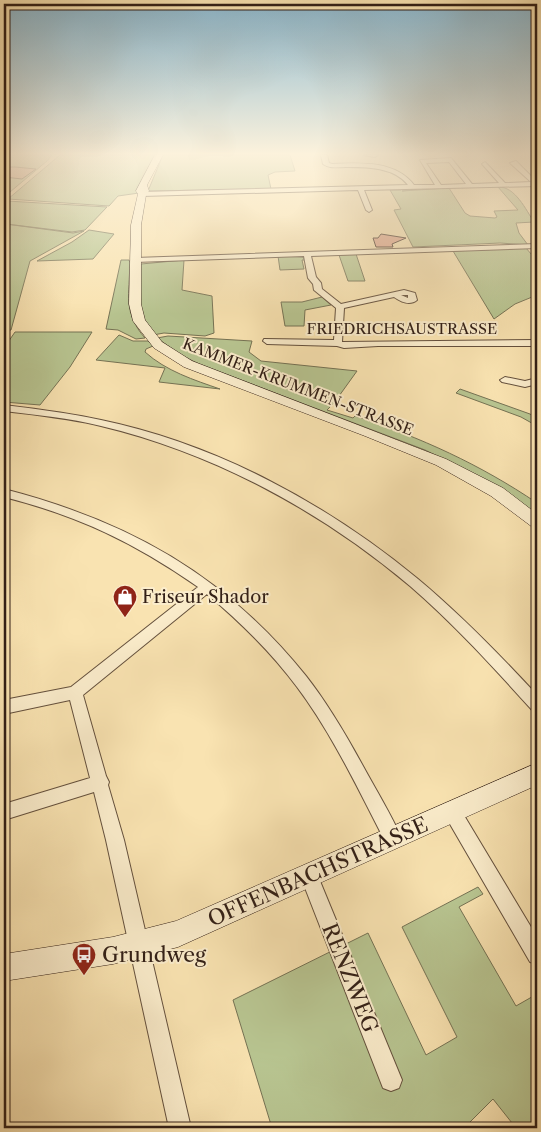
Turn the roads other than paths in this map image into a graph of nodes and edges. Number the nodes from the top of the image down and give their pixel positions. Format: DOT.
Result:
graph roads {
  1 [pos="139,208"];
  2 [pos="537,246"];
  3 [pos="307,254"];
  4 [pos="135,260"];
  5 [pos="395,294"];
  6 [pos="340,307"];
  7 [pos="267,341"];
  8 [pos="338,343"];
  9 [pos="537,343"];
  10 [pos="505,380"];
  11 [pos="537,380"];
  12 [pos="4,408"];
  13 [pos="4,493"];
  14 [pos="537,522"];
  15 [pos="207,587"];
  16 [pos="75,693"];
  17 [pos="537,704"];
  18 [pos="4,707"];
  19 [pos="537,774"];
  20 [pos="101,782"];
  21 [pos="4,812"];
  22 [pos="453,813"];
  23 [pos="393,839"];
  24 [pos="309,875"];
  25 [pos="140,946"];
  26 [pos="537,955"];
  27 [pos="4,968"];
  28 [pos="390,1080"];
  29 [pos="180,1128"];
  1 -- 4 [label="street, KAMMER-KRUMMEN-STRASSE"];
  2 -- 3 [label="street"];
  3 -- 4 [label="street"];
  3 -- 6 [label="street"];
  4 -- 14 [label="street, KAMMER-KRUMMEN-STRASSE"];
  5 -- 6 [label="street"];
  6 -- 8 [label="street"];
  7 -- 8 [label="street, FRIEDRICHSAUSTRASSE"];
  8 -- 9 [label="street, FRIEDRICHSAUSTRASSE"];
  10 -- 11 [label="street"];
  12 -- 17 [label="street"];
  13 -- 15 [label="street"];
  15 -- 16 [label="street"];
  15 -- 23 [label="street"];
  16 -- 18 [label="street"];
  16 -- 20 [label="street"];
  19 -- 22 [label="street, OFFENBACHSTRASSE"];
  20 -- 21 [label="street"];
  20 -- 25 [label="street"];
  22 -- 23 [label="street, OFFENBACHSTRASSE"];
  22 -- 26 [label="street"];
  23 -- 24 [label="street, OFFENBACHSTRASSE"];
  24 -- 25 [label="street, OFFENBACHSTRASSE"];
  24 -- 28 [label="street, RENZWEG"];
  25 -- 27 [label="street, OFFENBACHSTRASSE"];
  25 -- 29 [label="street"];
}
